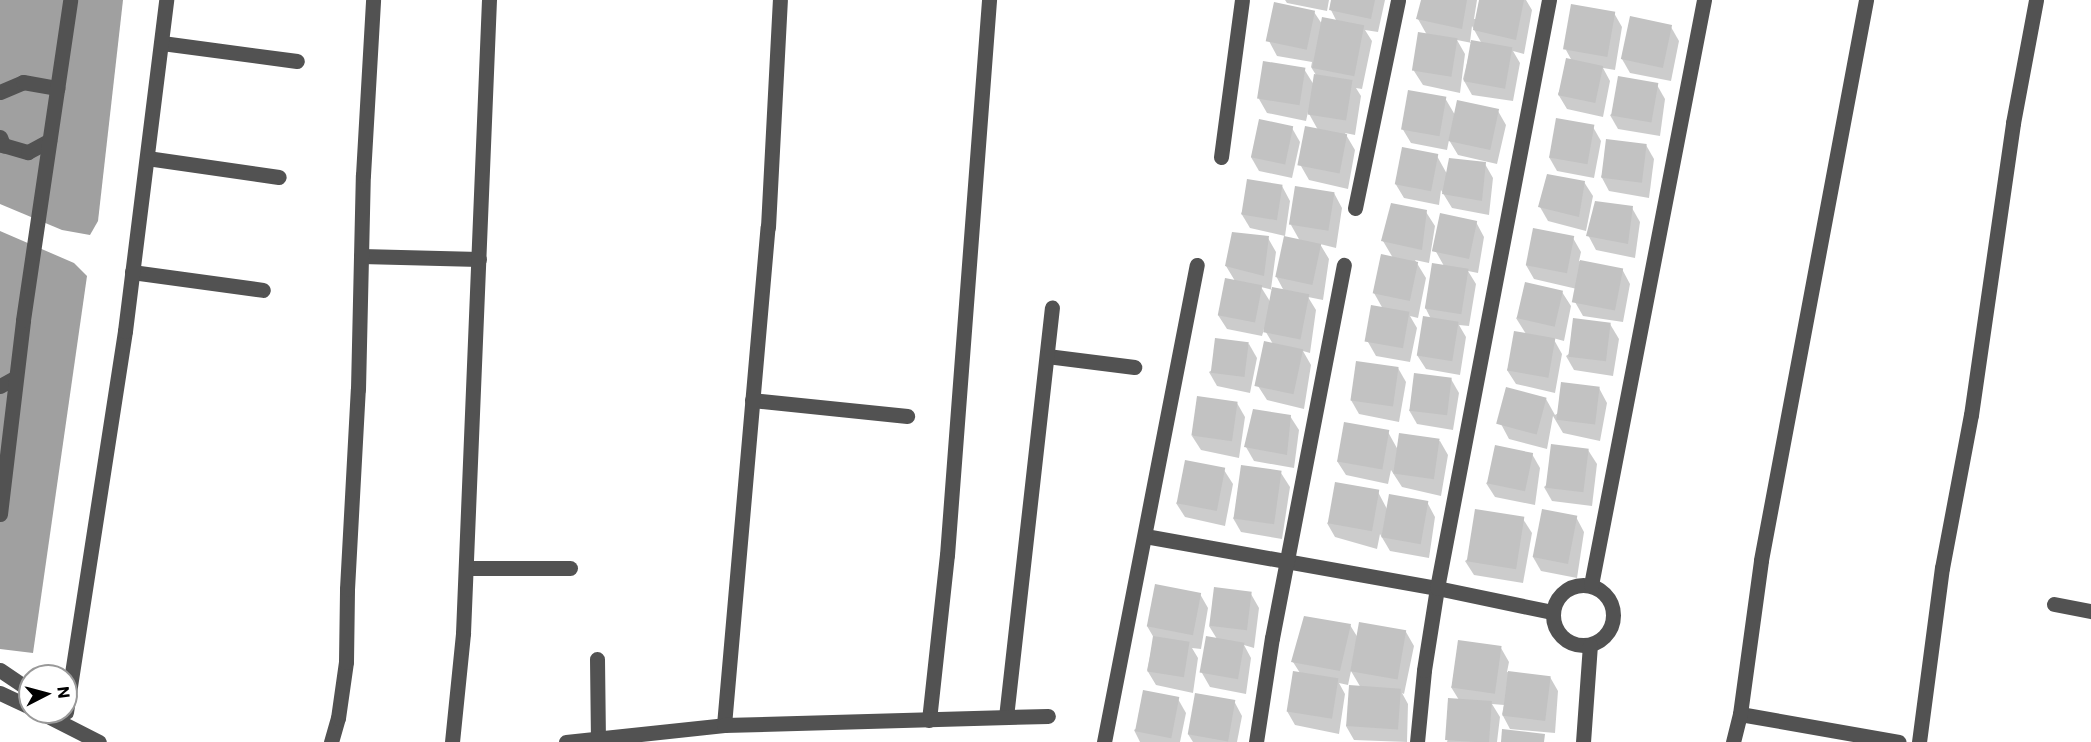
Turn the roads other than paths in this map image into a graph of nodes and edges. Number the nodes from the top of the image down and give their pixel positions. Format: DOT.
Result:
graph roads {
  1 [pos="70,0"];
  2 [pos="166,0"];
  3 [pos="373,0"];
  4 [pos="489,0"];
  5 [pos="780,0"];
  6 [pos="989,0"];
  7 [pos="1242,0"];
  8 [pos="1398,0"];
  9 [pos="1549,0"];
  10 [pos="1704,0"];
  11 [pos="1866,0"];
  12 [pos="2036,0"];
  13 [pos="162,43"];
  14 [pos="297,61"];
  15 [pos="57,88"];
  16 [pos="0,92"];
  17 [pos="0,137"];
  18 [pos="49,141"];
  19 [pos="1221,157"];
  20 [pos="147,158"];
  21 [pos="279,177"];
  22 [pos="1355,208"];
  23 [pos="361,256"];
  24 [pos="479,259"];
  25 [pos="1197,266"];
  26 [pos="1344,266"];
  27 [pos="132,272"];
  28 [pos="263,290"];
  29 [pos="1052,308"];
  30 [pos="1047,356"];
  31 [pos="1134,367"];
  32 [pos="16,377"];
  33 [pos="0,386"];
  34 [pos="752,400"];
  35 [pos="907,416"];
  36 [pos="0,514"];
  37 [pos="1145,536"];
  38 [pos="1288,562"];
  39 [pos="466,568"];
  40 [pos="570,568"];
  41 [pos="1591,585"];
  42 [pos="1437,588"];
  43 [pos="2054,604"];
  44 [pos="2091,611"];
  45 [pos="1552,612"];
  46 [pos="1590,645"];
  47 [pos="597,659"];
  48 [pos="73,664"];
  49 [pos="0,669"];
  50 [pos="18,682"];
  51 [pos="0,693"];
  52 [pos="18,701"];
  53 [pos="1740,714"];
  54 [pos="1048,716"];
  55 [pos="1006,717"];
  56 [pos="929,720"];
  57 [pos="76,724"];
  58 [pos="724,725"];
  59 [pos="598,739"];
  60 [pos="99,742"];
  61 [pos="331,742"];
  62 [pos="452,742"];
  63 [pos="566,742"];
  64 [pos="1104,742"];
  65 [pos="1256,742"];
  66 [pos="1417,742"];
  67 [pos="1583,742"];
  68 [pos="1732,742"];
  69 [pos="1899,742"];
  70 [pos="1919,742"];
  1 -- 15 [label="street"];
  2 -- 13 [label="street"];
  3 -- 23 [label="street"];
  4 -- 24 [label="street"];
  5 -- 34 [label="street"];
  6 -- 56 [label="street"];
  7 -- 19 [label="street"];
  8 -- 22 [label="street"];
  9 -- 42 [label="street"];
  10 -- 41 [label="street"];
  11 -- 53 [label="street"];
  12 -- 70 [label="street"];
  13 -- 14 [label="street"];
  13 -- 20 [label="street"];
  15 -- 16 [label="street"];
  15 -- 18 [label="street"];
  17 -- 18 [label="street"];
  18 -- 32 [label="street"];
  20 -- 21 [label="street"];
  20 -- 27 [label="street"];
  23 -- 24 [label="street"];
  23 -- 61 [label="street"];
  24 -- 39 [label="street"];
  25 -- 37 [label="street"];
  26 -- 38 [label="street"];
  27 -- 28 [label="street"];
  27 -- 48 [label="street"];
  29 -- 30 [label="street"];
  30 -- 31 [label="street"];
  30 -- 55 [label="street"];
  32 -- 33 [label="street"];
  32 -- 36 [label="street"];
  34 -- 35 [label="street"];
  34 -- 58 [label="street"];
  37 -- 38 [label="street"];
  37 -- 64 [label="street"];
  38 -- 42 [label="street"];
  38 -- 65 [label="street"];
  39 -- 40 [label="street"];
  39 -- 62 [label="street"];
  41 -- 45 [label="street"];
  41 -- 46 [label="street"];
  42 -- 45 [label="street"];
  42 -- 66 [label="street"];
  43 -- 44 [label="street"];
  45 -- 46 [label="street"];
  46 -- 67 [label="street"];
  47 -- 59 [label="street"];
  49 -- 50 [label="street"];
  51 -- 52 [label="street"];
  53 -- 68 [label="street"];
  53 -- 69 [label="street"];
  54 -- 55 [label="street"];
  55 -- 56 [label="street"];
  56 -- 58 [label="street"];
  57 -- 60 [label="street"];
  58 -- 59 [label="street"];
  59 -- 63 [label="street"];
}
